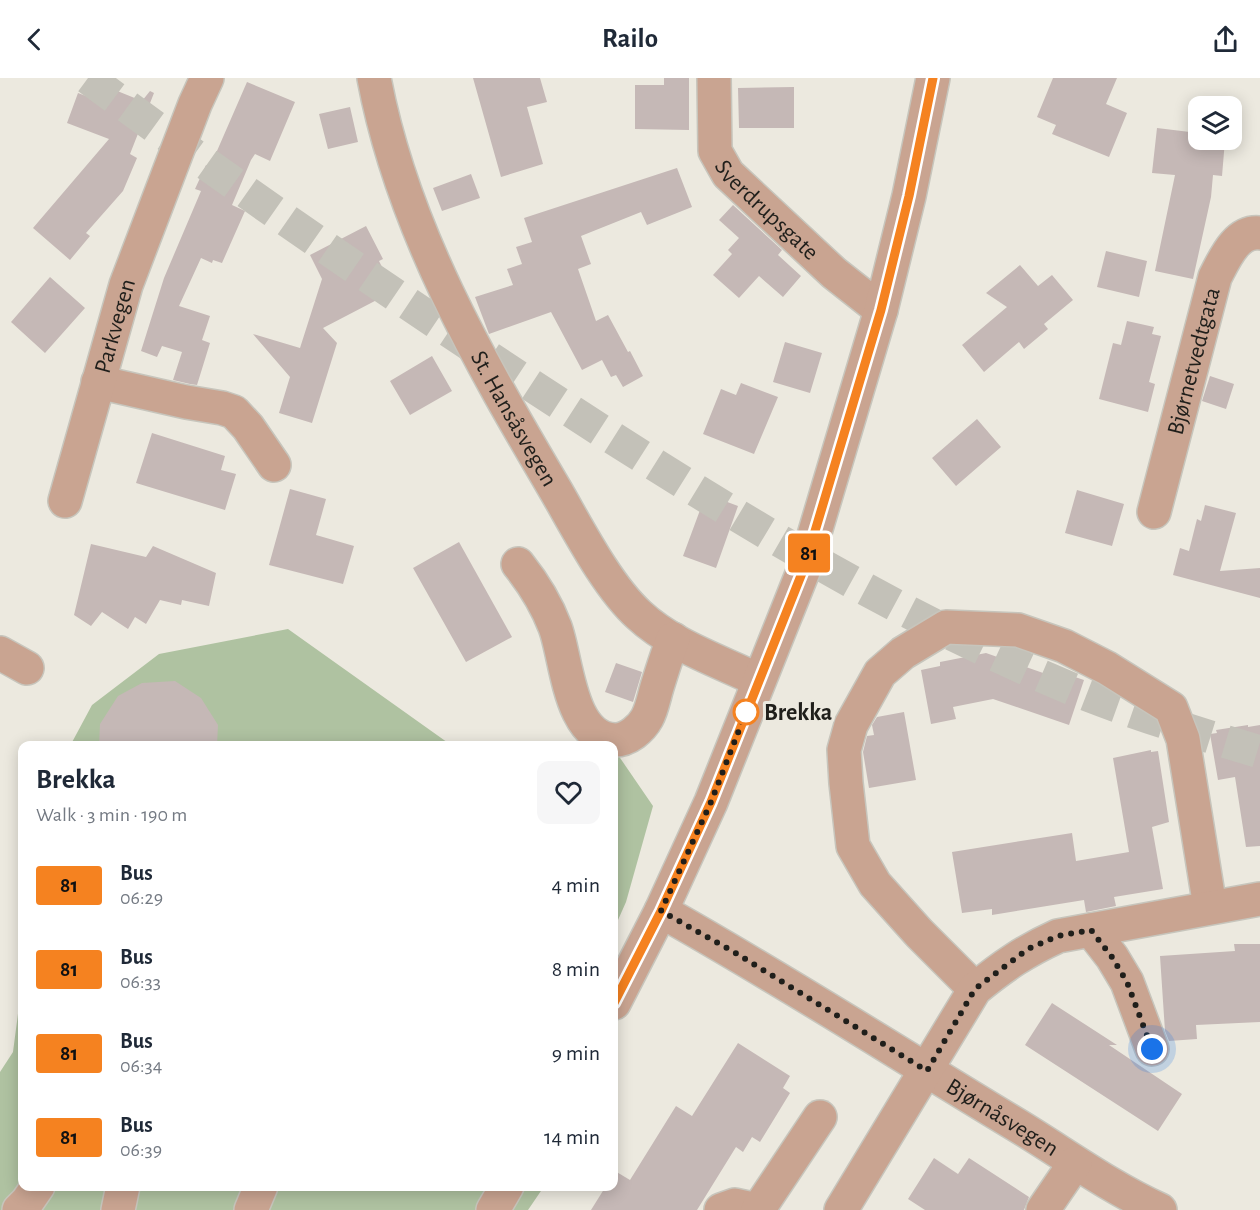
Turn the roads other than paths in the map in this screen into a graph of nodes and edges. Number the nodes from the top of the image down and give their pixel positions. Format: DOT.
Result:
graph roads {
  1 [pos="207,78"];
  2 [pos="374,78"];
  3 [pos="714,78"];
  4 [pos="933,78"];
  5 [pos="1260,232"];
  6 [pos="881,310"];
  7 [pos="98,382"];
  8 [pos="274,465"];
  9 [pos="65,501"];
  10 [pos="1154,512"];
  11 [pos="518,564"];
  12 [pos="673,639"];
  13 [pos="758,680"];
  14 [pos="1260,899"];
  15 [pos="1210,907"];
  16 [pos="661,911"];
  17 [pos="1091,930"];
  18 [pos="975,989"];
  19 [pos="618,995"];
  20 [pos="1152,1049"];
  21 [pos="927,1071"];
  22 [pos="820,1118"];
  23 [pos="1075,1163"];
  24 [pos="35,1191"];
  25 [pos="122,1191"];
  26 [pos="259,1191"];
  27 [pos="504,1191"];
  28 [pos="1149,1208"];
  29 [pos="19,1210"];
  30 [pos="118,1210"];
  31 [pos="252,1210"];
  32 [pos="493,1210"];
  33 [pos="721,1210"];
  34 [pos="758,1210"];
  35 [pos="841,1210"];
  36 [pos="1043,1210"];
  1 -- 7 [label="street, Parkvegen"];
  2 -- 12 [label="street, St. Hansåsvegen"];
  3 -- 6 [label="street, Sverdrupsgate"];
  4 -- 6 [label="street"];
  5 -- 10 [label="street, Bjørnetvedtgata"];
  6 -- 13 [label="street"];
  7 -- 8 [label="street, Parkvegen"];
  7 -- 9 [label="street"];
  11 -- 12 [label="street"];
  12 -- 13 [label="street, St. Hansåsvegen"];
  13 -- 16 [label="street"];
  14 -- 15 [label="street"];
  15 -- 17 [label="street"];
  15 -- 18 [label="street"];
  16 -- 19 [label="street"];
  16 -- 21 [label="street, Bjørnåsvegen"];
  17 -- 18 [label="street"];
  17 -- 20 [label="street"];
  18 -- 21 [label="street"];
  21 -- 23 [label="street, Bjørnåsvegen"];
  21 -- 35 [label="street"];
  22 -- 34 [label="street"];
  23 -- 28 [label="street, Bjørnåsvegen"];
  23 -- 36 [label="street"];
  24 -- 29 [label="street"];
  25 -- 30 [label="street"];
  26 -- 31 [label="street"];
  27 -- 32 [label="street"];
  33 -- 34 [label="street"];
}
